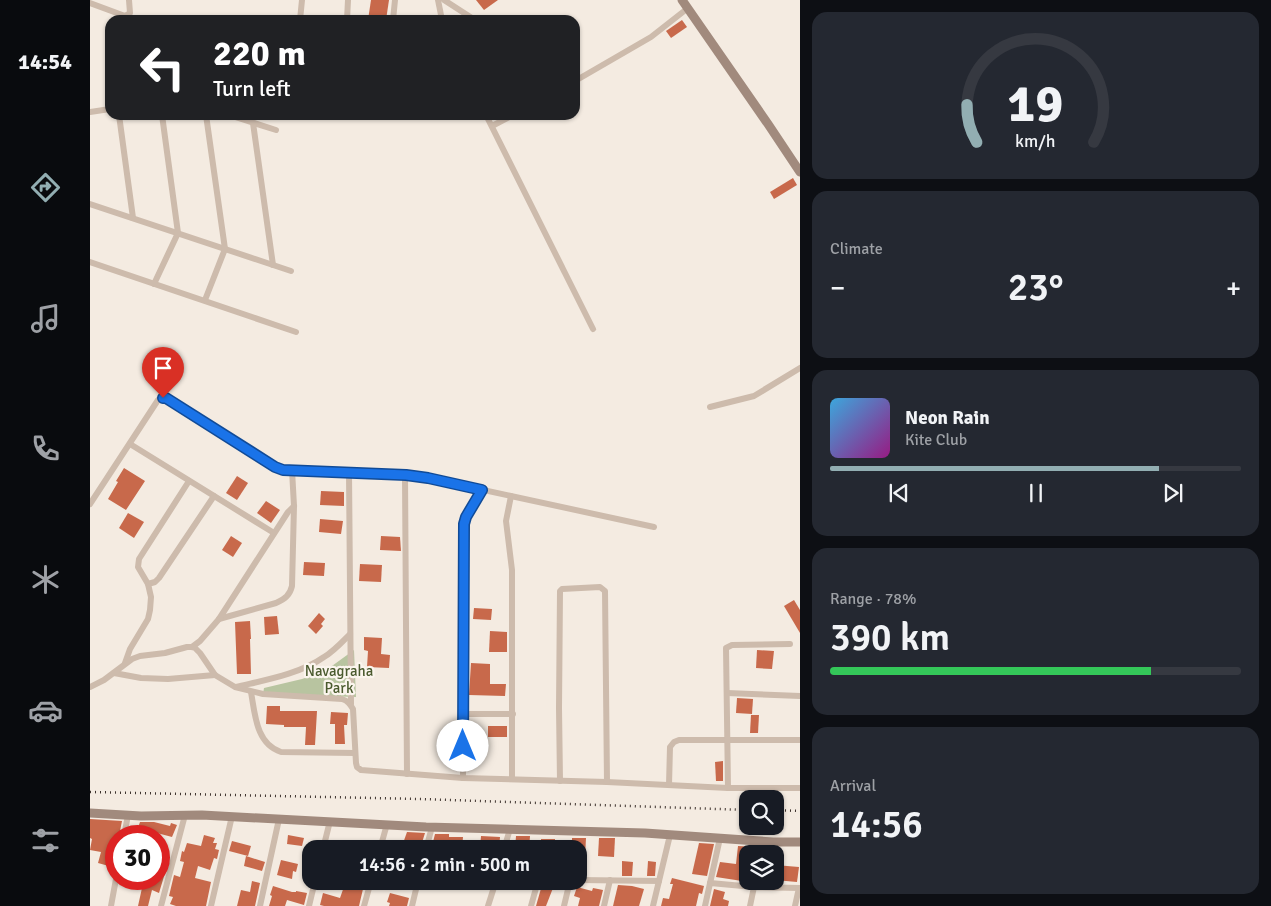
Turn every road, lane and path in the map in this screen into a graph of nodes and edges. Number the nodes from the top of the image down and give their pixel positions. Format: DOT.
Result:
graph roads {
  1 [pos="129,0"];
  2 [pos="302,0"];
  3 [pos="348,0"];
  4 [pos="395,0"];
  5 [pos="438,0"];
  6 [pos="444,0"];
  7 [pos="90,3"];
  8 [pos="685,4"];
  9 [pos="122,15"];
  10 [pos="127,15"];
  11 [pos="300,15"];
  12 [pos="347,15"];
  13 [pos="394,15"];
  14 [pos="441,15"];
  15 [pos="467,15"];
  16 [pos="580,78"];
  17 [pos="105,110"];
  18 [pos="90,112"];
  19 [pos="120,120"];
  20 [pos="163,120"];
  21 [pos="207,120"];
  22 [pos="246,120"];
  23 [pos="489,120"];
  24 [pos="503,120"];
  25 [pos="253,122"];
  26 [pos="492,126"];
  27 [pos="276,130"];
  28 [pos="800,172"];
  29 [pos="90,204"];
  30 [pos="133,218"];
  31 [pos="178,233"];
  32 [pos="226,249"];
  33 [pos="90,262"];
  34 [pos="273,265"];
  35 [pos="291,271"];
  36 [pos="154,284"];
  37 [pos="205,300"];
  38 [pos="594,329"];
  39 [pos="296,332"];
  40 [pos="800,368"];
  41 [pos="710,407"];
  42 [pos="130,444"];
  43 [pos="292,470"];
  44 [pos="349,472"];
  45 [pos="406,475"];
  46 [pos="189,481"];
  47 [pos="482,490"];
  48 [pos="214,496"];
  49 [pos="511,496"];
  50 [pos="90,504"];
  51 [pos="294,506"];
  52 [pos="654,528"];
  53 [pos="274,534"];
  54 [pos="148,584"];
  55 [pos="220,618"];
  56 [pos="350,634"];
  57 [pos="790,644"];
  58 [pos="192,647"];
  59 [pos="124,664"];
  60 [pos="114,673"];
  61 [pos="215,675"];
  62 [pos="90,687"];
  63 [pos="235,687"];
  64 [pos="251,692"];
  65 [pos="727,693"];
  66 [pos="800,696"];
  67 [pos="351,704"];
  68 [pos="463,714"];
  69 [pos="513,714"];
  70 [pos="728,740"];
  71 [pos="800,740"];
  72 [pos="355,753"];
  73 [pos="407,774"];
  74 [pos="463,778"];
  75 [pos="512,779"];
  76 [pos="560,781"];
  77 [pos="607,782"];
  78 [pos="669,785"];
  79 [pos="728,788"];
  80 [pos="800,788"];
  81 [pos="90,813"];
  82 [pos="128,815"];
  83 [pos="185,815"];
  84 [pos="232,816"];
  85 [pos="279,819"];
  86 [pos="330,822"];
  87 [pos="387,824"];
  88 [pos="126,825"];
  89 [pos="432,827"];
  90 [pos="510,829"];
  91 [pos="670,835"];
  92 [pos="720,838"];
  93 [pos="325,840"];
  94 [pos="383,840"];
  95 [pos="428,840"];
  96 [pos="507,840"];
  97 [pos="800,842"];
  98 [pos="587,880"];
  99 [pos="610,880"];
  100 [pos="659,880"];
  101 [pos="710,883"];
  102 [pos="739,886"];
  103 [pos="784,888"];
  104 [pos="799,888"];
  105 [pos="114,890"];
  106 [pos="313,890"];
  107 [pos="368,890"];
  108 [pos="416,890"];
  109 [pos="493,890"];
  110 [pos="535,890"];
  111 [pos="568,890"];
  112 [pos="753,890"];
  113 [pos="111,906"];
  114 [pos="161,906"];
  115 [pos="211,906"];
  116 [pos="260,906"];
  117 [pos="309,906"];
  118 [pos="364,906"];
  119 [pos="412,906"];
  120 [pos="488,906"];
  121 [pos="531,906"];
  122 [pos="564,906"];
  123 [pos="604,906"];
  124 [pos="653,906"];
  125 [pos="705,906"];
  126 [pos="750,906"];
  127 [pos="795,906"];
  1 -- 10 [label="street"];
  2 -- 11 [label="street"];
  3 -- 12 [label="street"];
  4 -- 13 [label="street"];
  5 -- 14 [label="street"];
  6 -- 15 [label="street"];
  7 -- 9 [label="street"];
  8 -- 16 [label="street"];
  8 -- 28 [label="street"];
  17 -- 18 [label="street"];
  19 -- 30 [label="street"];
  20 -- 31 [label="street"];
  21 -- 32 [label="street"];
  22 -- 25 [label="street"];
  23 -- 26 [label="street"];
  24 -- 26 [label="street"];
  25 -- 27 [label="street"];
  25 -- 34 [label="street"];
  26 -- 38 [label="street"];
  29 -- 30 [label="street"];
  30 -- 31 [label="street"];
  31 -- 32 [label="street"];
  31 -- 36 [label="street"];
  32 -- 34 [label="street"];
  32 -- 37 [label="street"];
  33 -- 36 [label="street"];
  34 -- 35 [label="street"];
  36 -- 37 [label="street"];
  37 -- 39 [label="street"];
  40 -- 41 [label="street"];
  42 -- 43 [label="street"];
  42 -- 46 [label="street"];
  42 -- 50 [label="street"];
  43 -- 44 [label="street"];
  43 -- 51 [label="street"];
  44 -- 45 [label="street"];
  44 -- 56 [label="street"];
  45 -- 47 [label="street"];
  45 -- 73 [label="street"];
  46 -- 48 [label="street"];
  46 -- 54 [label="street"];
  47 -- 49 [label="street"];
  47 -- 68 [label="street"];
  48 -- 53 [label="street"];
  48 -- 54 [label="street"];
  49 -- 52 [label="street"];
  49 -- 69 [label="street"];
  51 -- 53 [label="street"];
  51 -- 55 [label="street"];
  53 -- 55 [label="street"];
  54 -- 59 [label="street"];
  55 -- 58 [label="street"];
  56 -- 63 [label="street"];
  56 -- 67 [label="street"];
  57 -- 65 [label="street"];
  58 -- 59 [label="street"];
  58 -- 61 [label="street"];
  59 -- 60 [label="street"];
  60 -- 61 [label="street"];
  60 -- 62 [label="street"];
  61 -- 63 [label="street"];
  63 -- 64 [label="street"];
  64 -- 67 [label="street"];
  64 -- 72 [label="street"];
  65 -- 66 [label="street"];
  65 -- 70 [label="street"];
  67 -- 72 [label="street"];
  68 -- 69 [label="street"];
  68 -- 74 [label="street"];
  69 -- 75 [label="street"];
  70 -- 71 [label="street"];
  70 -- 78 [label="street"];
  70 -- 79 [label="street"];
  72 -- 73 [label="street"];
  73 -- 74 [label="street"];
  74 -- 75 [label="street"];
  75 -- 76 [label="street"];
  76 -- 77 [label="street"];
  76 -- 77 [label="street"];
  77 -- 78 [label="street"];
  78 -- 79 [label="street"];
  79 -- 80 [label="street"];
  81 -- 82 [label="street"];
  82 -- 83 [label="street"];
  82 -- 88 [label="street"];
  83 -- 84 [label="street"];
  83 -- 114 [label="street"];
  84 -- 85 [label="street"];
  84 -- 115 [label="street"];
  85 -- 86 [label="street"];
  85 -- 116 [label="street"];
  86 -- 87 [label="street"];
  86 -- 93 [label="street"];
  87 -- 89 [label="street"];
  87 -- 94 [label="street"];
  89 -- 90 [label="street"];
  89 -- 95 [label="street"];
  90 -- 91 [label="street"];
  90 -- 96 [label="street"];
  91 -- 92 [label="street"];
  91 -- 100 [label="street"];
  92 -- 97 [label="street"];
  92 -- 101 [label="street"];
  98 -- 99 [label="street"];
  99 -- 100 [label="street"];
  99 -- 123 [label="street"];
  100 -- 124 [label="street"];
  101 -- 102 [label="street"];
  101 -- 125 [label="street"];
  103 -- 104 [label="street"];
  104 -- 127 [label="street"];
  105 -- 113 [label="street"];
  106 -- 117 [label="street"];
  107 -- 118 [label="street"];
  108 -- 119 [label="street"];
  109 -- 120 [label="street"];
  110 -- 121 [label="street"];
  111 -- 122 [label="street"];
  112 -- 126 [label="street"];
}
